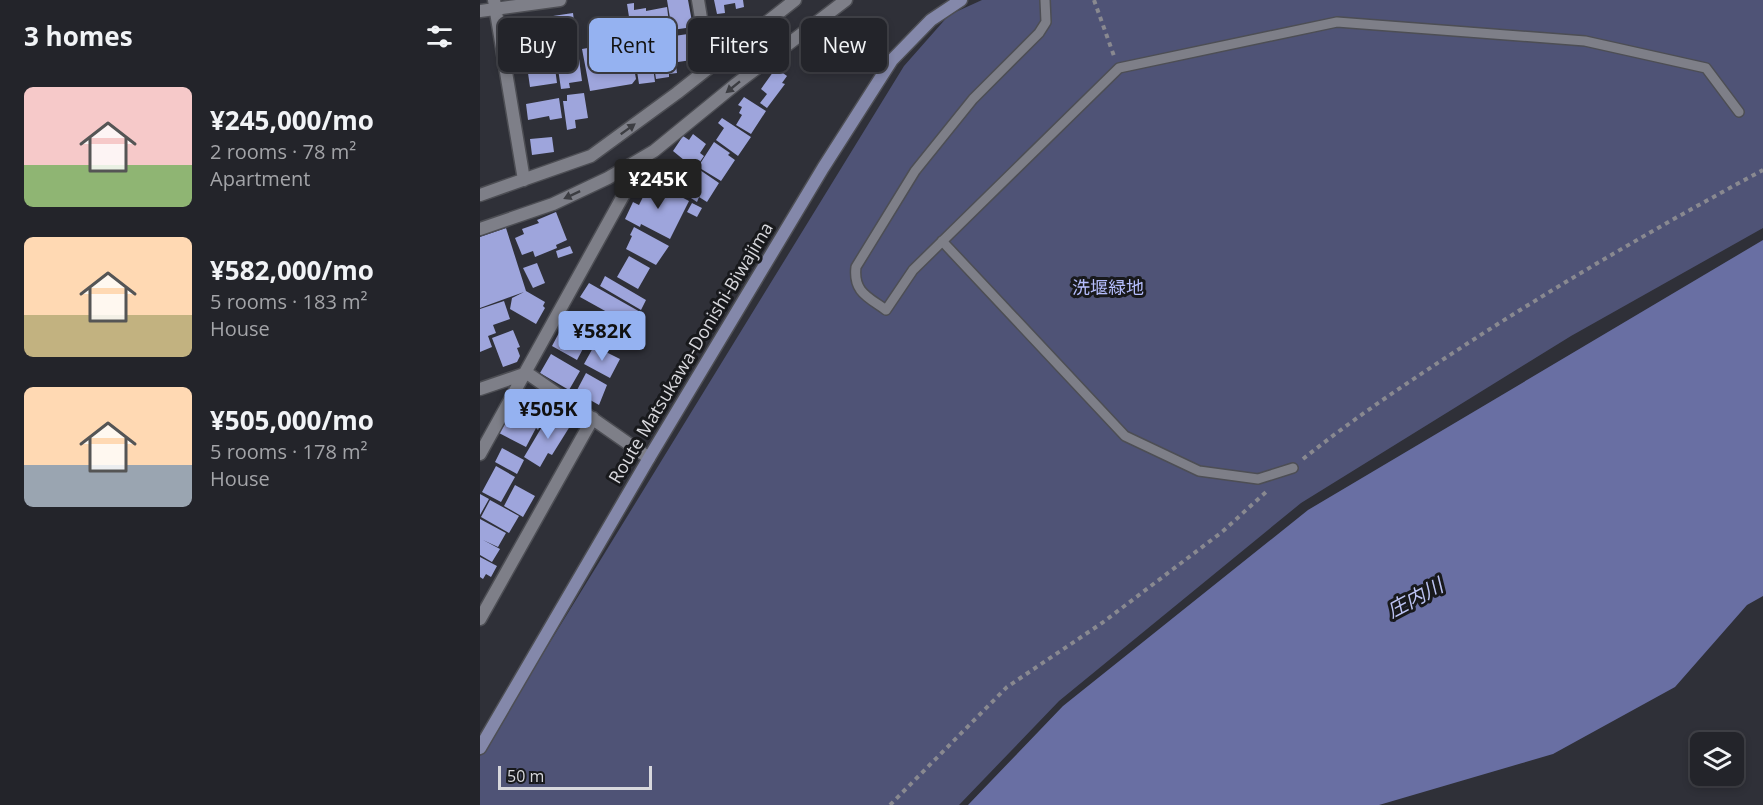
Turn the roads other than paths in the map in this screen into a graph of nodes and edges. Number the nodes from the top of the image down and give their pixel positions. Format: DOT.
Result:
graph roads {
  1 [pos="560,0"];
  2 [pos="698,0"];
  3 [pos="795,0"];
  4 [pos="846,0"];
  5 [pos="961,0"];
  6 [pos="1045,0"];
  7 [pos="495,4"];
  8 [pos="480,11"];
  9 [pos="701,18"];
  10 [pos="772,18"];
  11 [pos="702,72"];
  12 [pos="1739,112"];
  13 [pos="645,157"];
  14 [pos="524,180"];
  15 [pos="480,195"];
  16 [pos="480,229"];
  17 [pos="942,242"];
  18 [pos="527,373"];
  19 [pos="480,389"];
  20 [pos="593,418"];
  21 [pos="480,454"];
  22 [pos="649,458"];
  23 [pos="1293,468"];
  24 [pos="480,620"];
  25 [pos="480,748"];
  1 -- 7 [label="street"];
  2 -- 9 [label="street"];
  3 -- 10 [label="street"];
  4 -- 13 [label="street, one-way"];
  5 -- 22 [label="main road, Route Matsukawa-Donishi-Biwajima"];
  6 -- 17 [label="lane"];
  7 -- 8 [label="street"];
  7 -- 14 [label="street"];
  14 -- 11 [label="street, one-way"];
  12 -- 17 [label="lane"];
  13 -- 16 [label="street, one-way"];
  13 -- 18 [label="street"];
  14 -- 15 [label="street"];
  17 -- 23 [label="lane"];
  18 -- 19 [label="street"];
  18 -- 20 [label="street"];
  18 -- 21 [label="street"];
  20 -- 22 [label="street"];
  20 -- 24 [label="street"];
  22 -- 25 [label="main road, Route Matsukawa-Donishi-Biwajima"];
}
